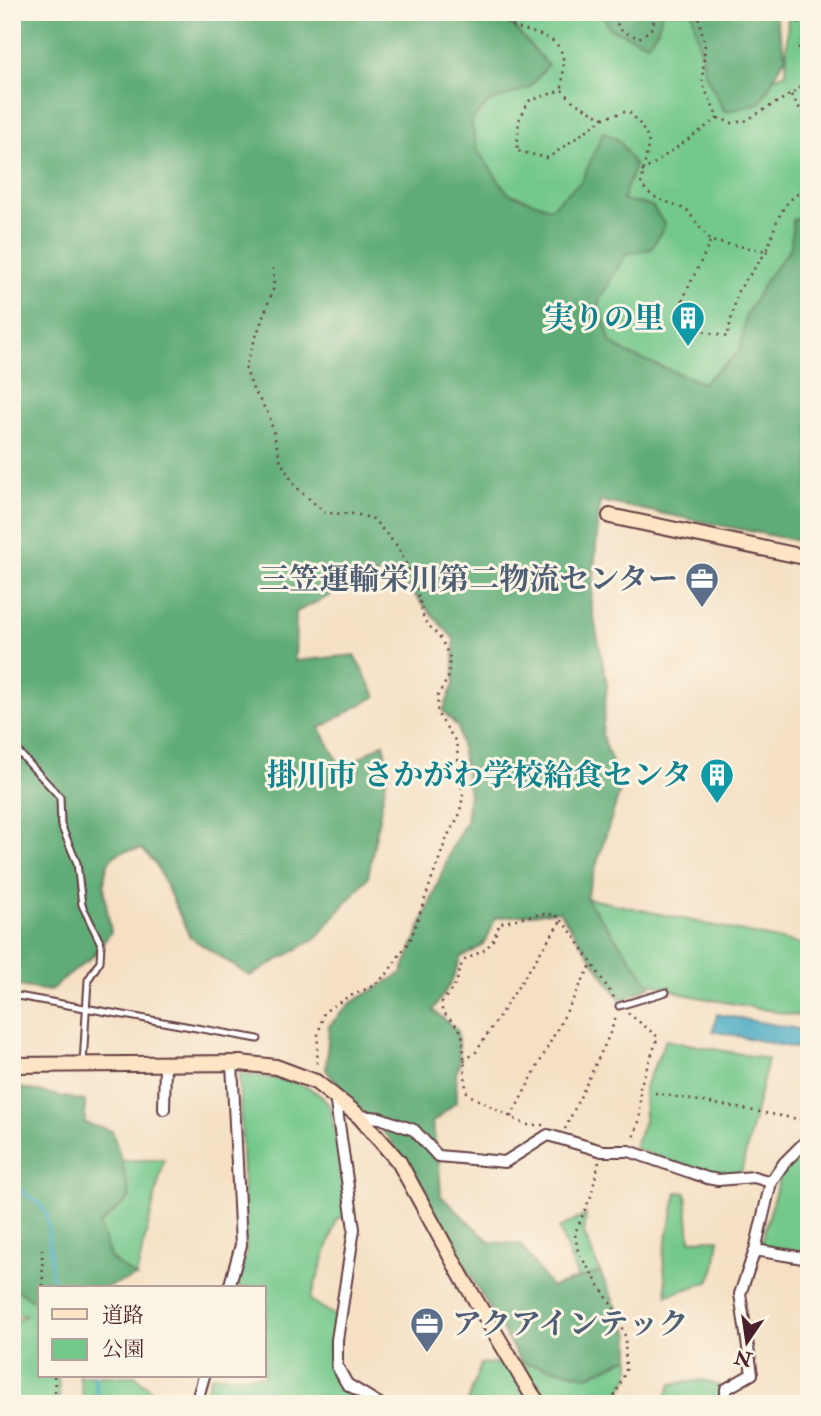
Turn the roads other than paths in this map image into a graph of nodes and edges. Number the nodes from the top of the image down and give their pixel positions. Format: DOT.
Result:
graph roads {
  1 [pos="610,516"];
  2 [pos="809,558"];
  3 [pos="12,745"];
  4 [pos="666,992"];
  5 [pos="12,995"];
  6 [pos="620,1006"];
  7 [pos="86,1007"];
  8 [pos="258,1039"];
  9 [pos="165,1063"];
  10 [pos="232,1063"];
  11 [pos="83,1064"];
  12 [pos="12,1065"];
  13 [pos="335,1096"];
  14 [pos="164,1109"];
  15 [pos="359,1116"];
  16 [pos="809,1138"];
  17 [pos="771,1182"];
  18 [pos="755,1250"];
  19 [pos="809,1259"];
  20 [pos="230,1286"];
  21 [pos="203,1378"];
  22 [pos="374,1402"];
  23 [pos="196,1404"];
  24 [pos="539,1404"];
  25 [pos="726,1404"];
  1 -- 2 [label="street"];
  3 -- 7 [label="lane"];
  4 -- 6 [label="lane"];
  5 -- 7 [label="lane"];
  7 -- 8 [label="lane"];
  7 -- 11 [label="lane"];
  9 -- 10 [label="street"];
  9 -- 11 [label="street"];
  9 -- 14 [label="street"];
  10 -- 13 [label="street"];
  10 -- 20 [label="street"];
  11 -- 12 [label="street"];
  13 -- 15 [label="street"];
  13 -- 22 [label="street"];
  15 -- 17 [label="street"];
  15 -- 24 [label="street"];
  16 -- 17 [label="street"];
  17 -- 18 [label="street"];
  18 -- 19 [label="street"];
  18 -- 25 [label="street"];
  21 -- 23 [label="street"];
}
